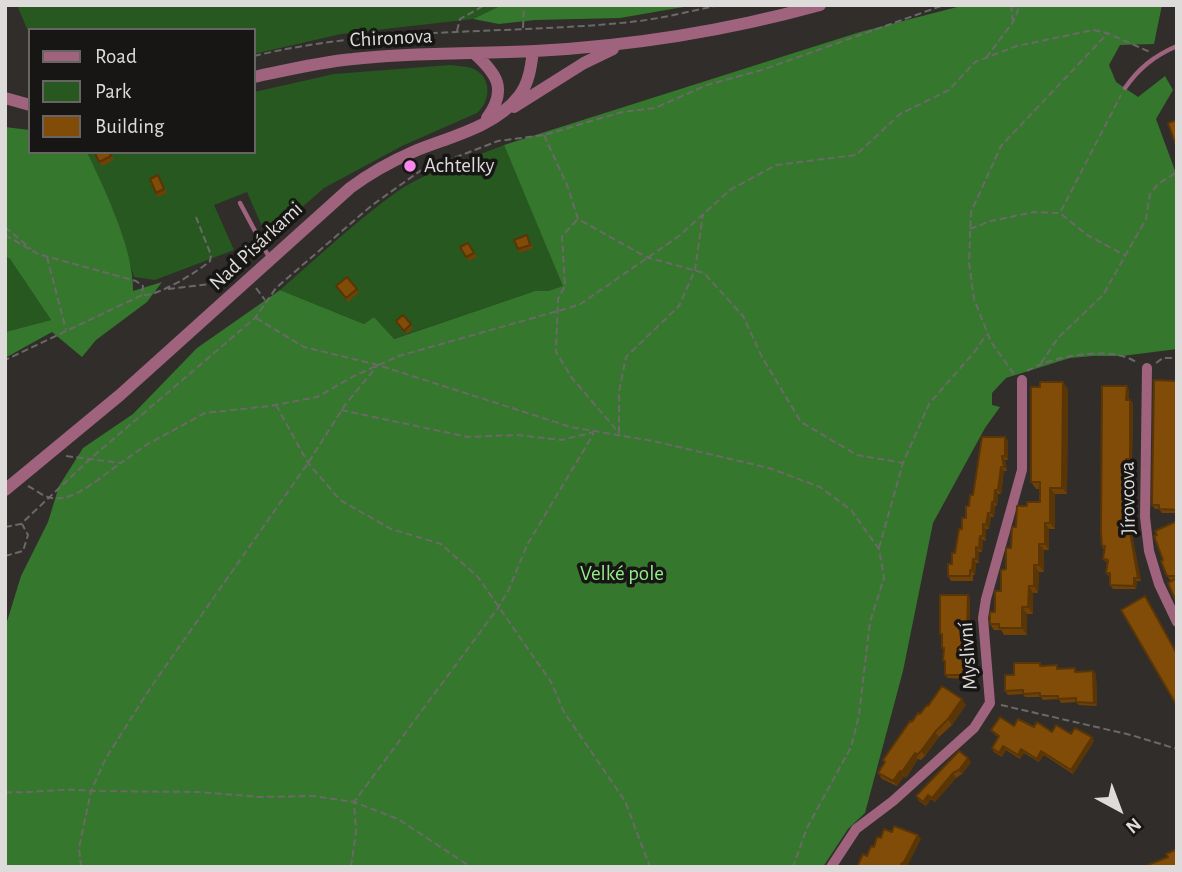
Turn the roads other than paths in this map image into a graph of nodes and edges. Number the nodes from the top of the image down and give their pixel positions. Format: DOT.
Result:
graph roads {
  1 [pos="820,5"];
  2 [pos="626,44"];
  3 [pos="1177,46"];
  4 [pos="533,51"];
  5 [pos="474,53"];
  6 [pos="256,78"];
  7 [pos="1125,88"];
  8 [pos="5,97"];
  9 [pos="28,104"];
  10 [pos="483,123"];
  11 [pos="240,203"];
  12 [pos="271,260"];
  13 [pos="1147,368"];
  14 [pos="1024,376"];
  15 [pos="6,489"];
  16 [pos="1177,622"];
  17 [pos="831,867"];
  1 -- 2 [label="street"];
  2 -- 4 [label="street, Chironova"];
  2 -- 10 [label="street"];
  3 -- 7 [label="lane"];
  4 -- 5 [label="street, Chironova"];
  4 -- 10 [label="street, Nad Pisárkami"];
  5 -- 6 [label="street, Chironova"];
  5 -- 10 [label="street"];
  8 -- 9 [label="street"];
  10 -- 12 [label="street, Nad Pisárkami"];
  11 -- 12 [label="lane"];
  12 -- 15 [label="street, Nad Pisárkami"];
  13 -- 16 [label="street, Jírovcova"];
  14 -- 17 [label="street, Myslivní"];
}
